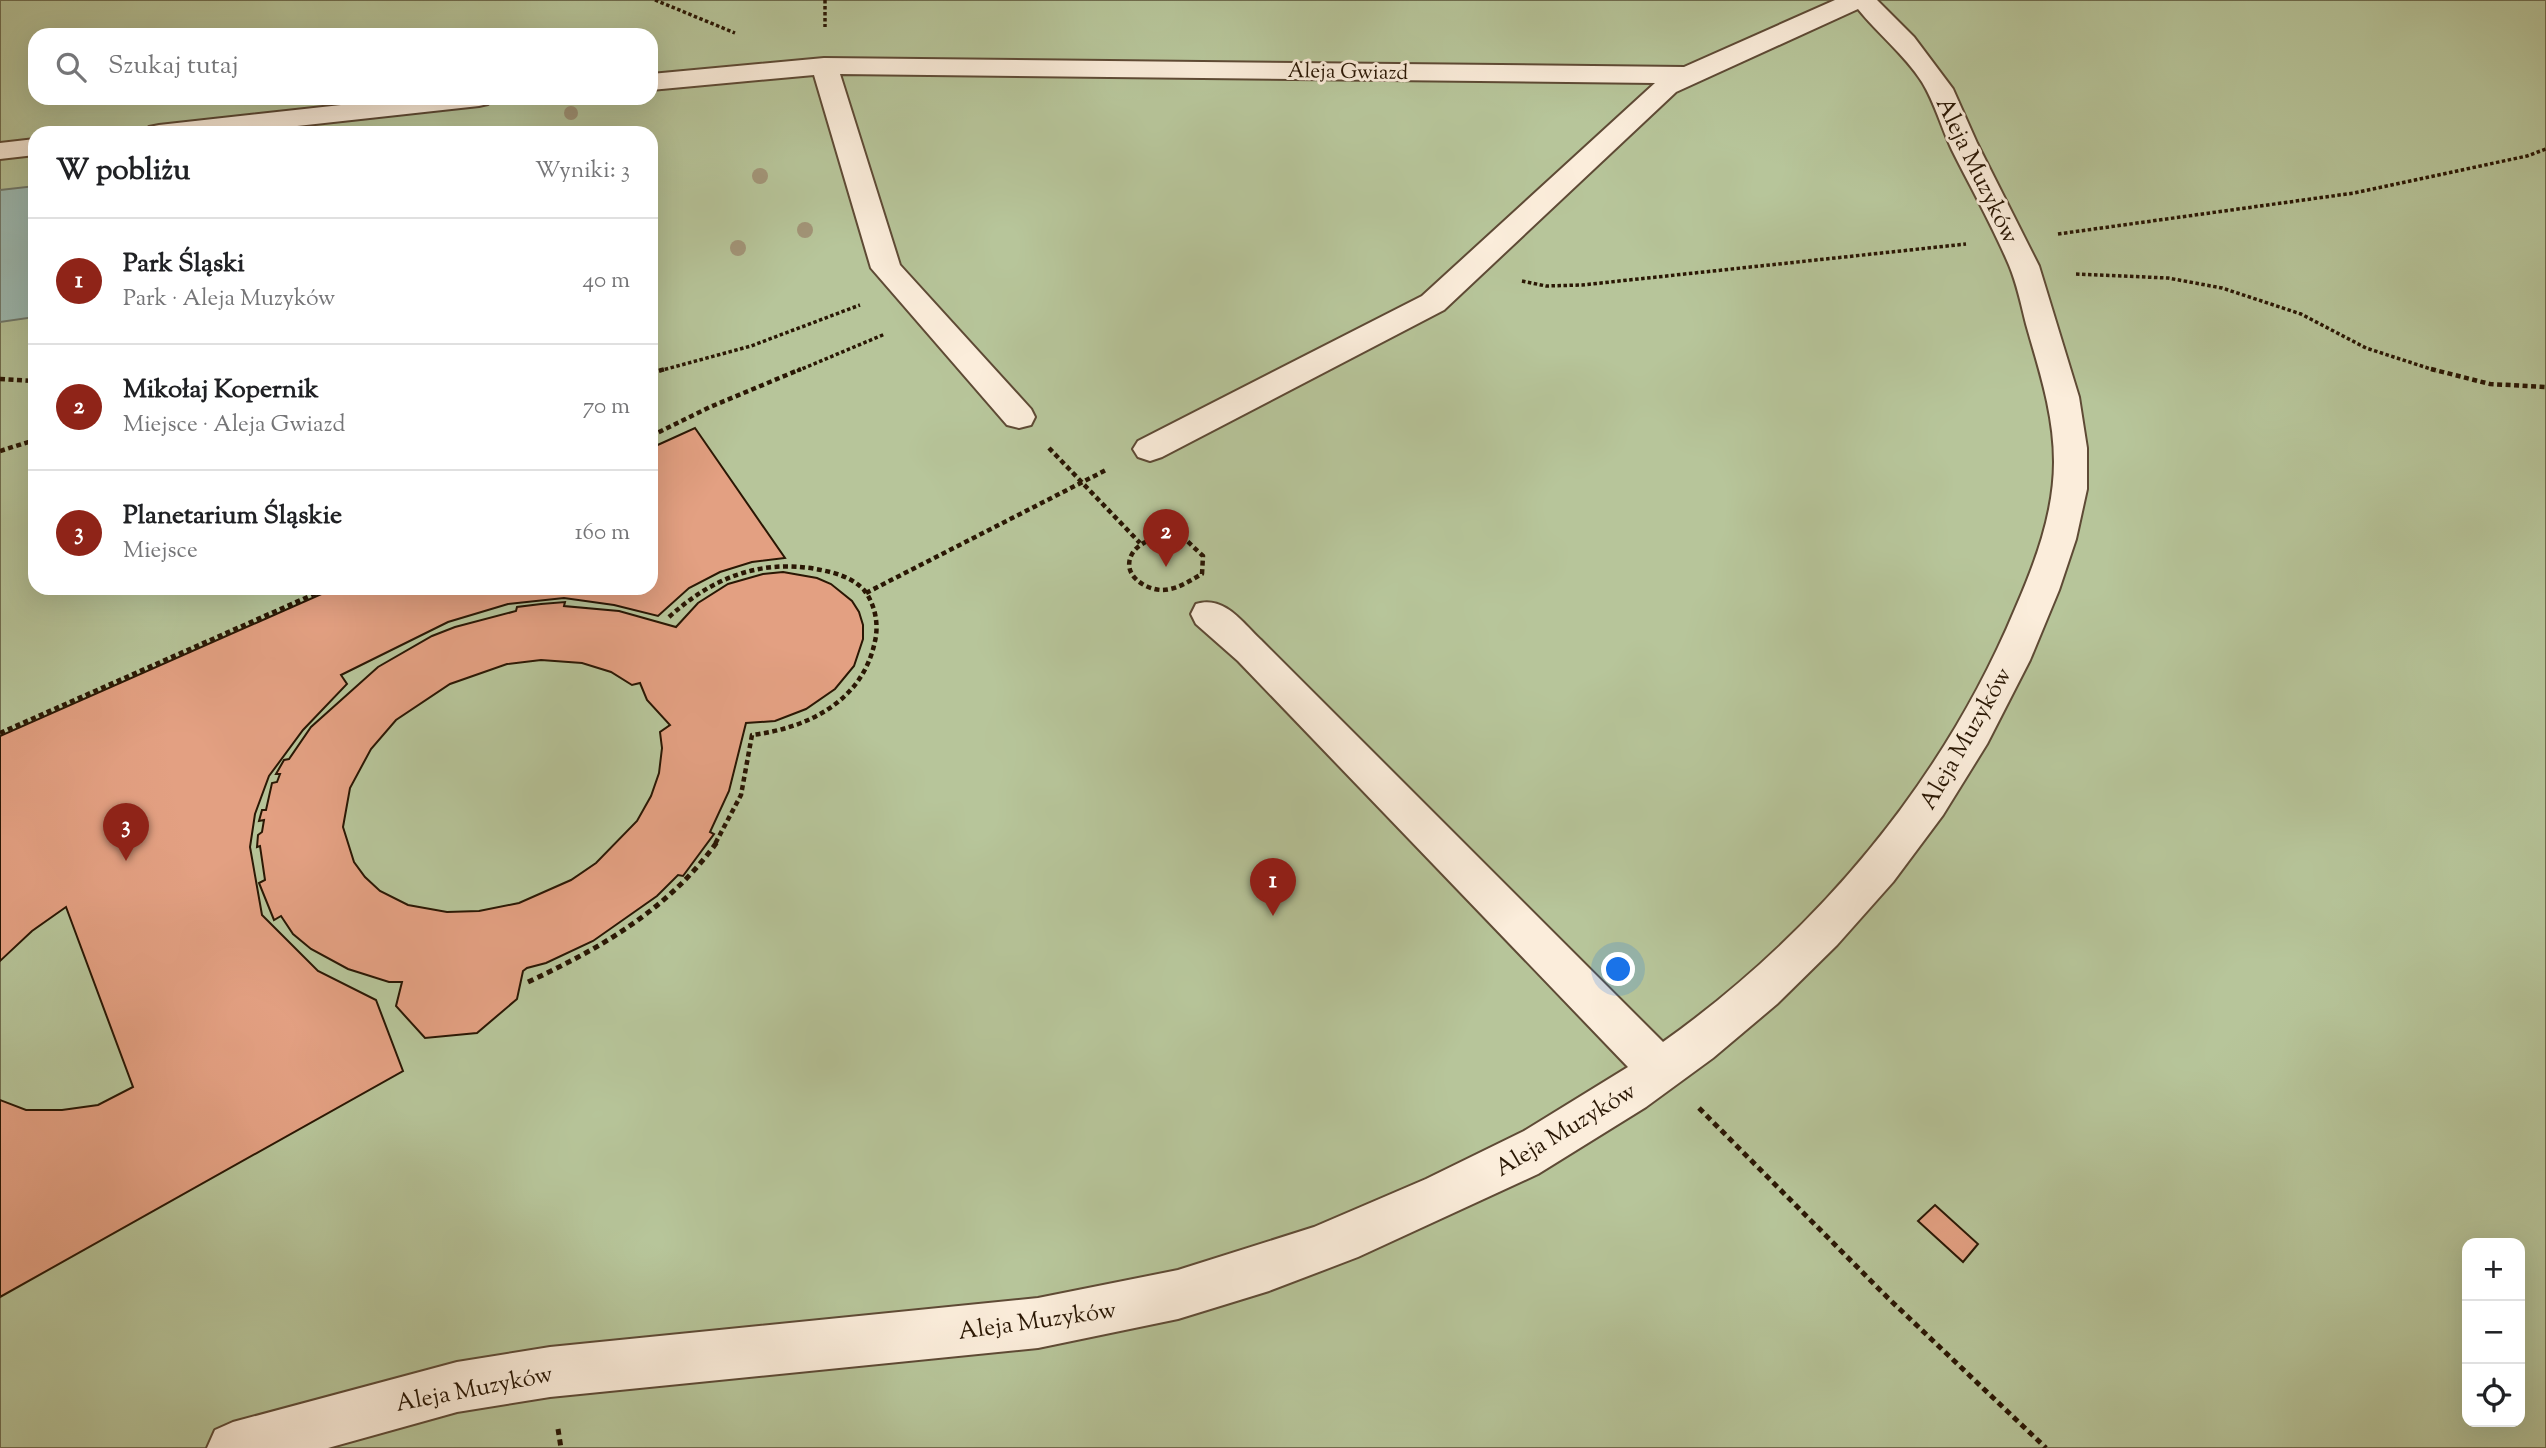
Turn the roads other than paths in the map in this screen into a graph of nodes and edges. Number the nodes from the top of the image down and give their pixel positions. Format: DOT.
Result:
graph roads {
  1 [pos="1856,0"];
  2 [pos="1864,0"];
  3 [pos="824,66"];
  4 [pos="1688,75"];
  5 [pos="658,81"];
  6 [pos="415,105"];
  7 [pos="223,126"];
  8 [pos="28,148"];
  9 [pos="0,151"];
  10 [pos="1019,416"];
  11 [pos="1150,449"];
  12 [pos="1209,614"];
  13 [pos="1661,1070"];
  14 [pos="233,1448"];
  1 -- 4 [label="street, Aleja Gwiazd"];
  2 -- 13 [label="street, Aleja Muzyków"];
  3 -- 4 [label="street, Aleja Gwiazd"];
  3 -- 5 [label="street, Aleja Gwiazd"];
  3 -- 10 [label="street"];
  4 -- 11 [label="street"];
  6 -- 7 [label="street"];
  8 -- 9 [label="street"];
  12 -- 13 [label="street"];
  13 -- 14 [label="street, Aleja Muzyków"];
}
